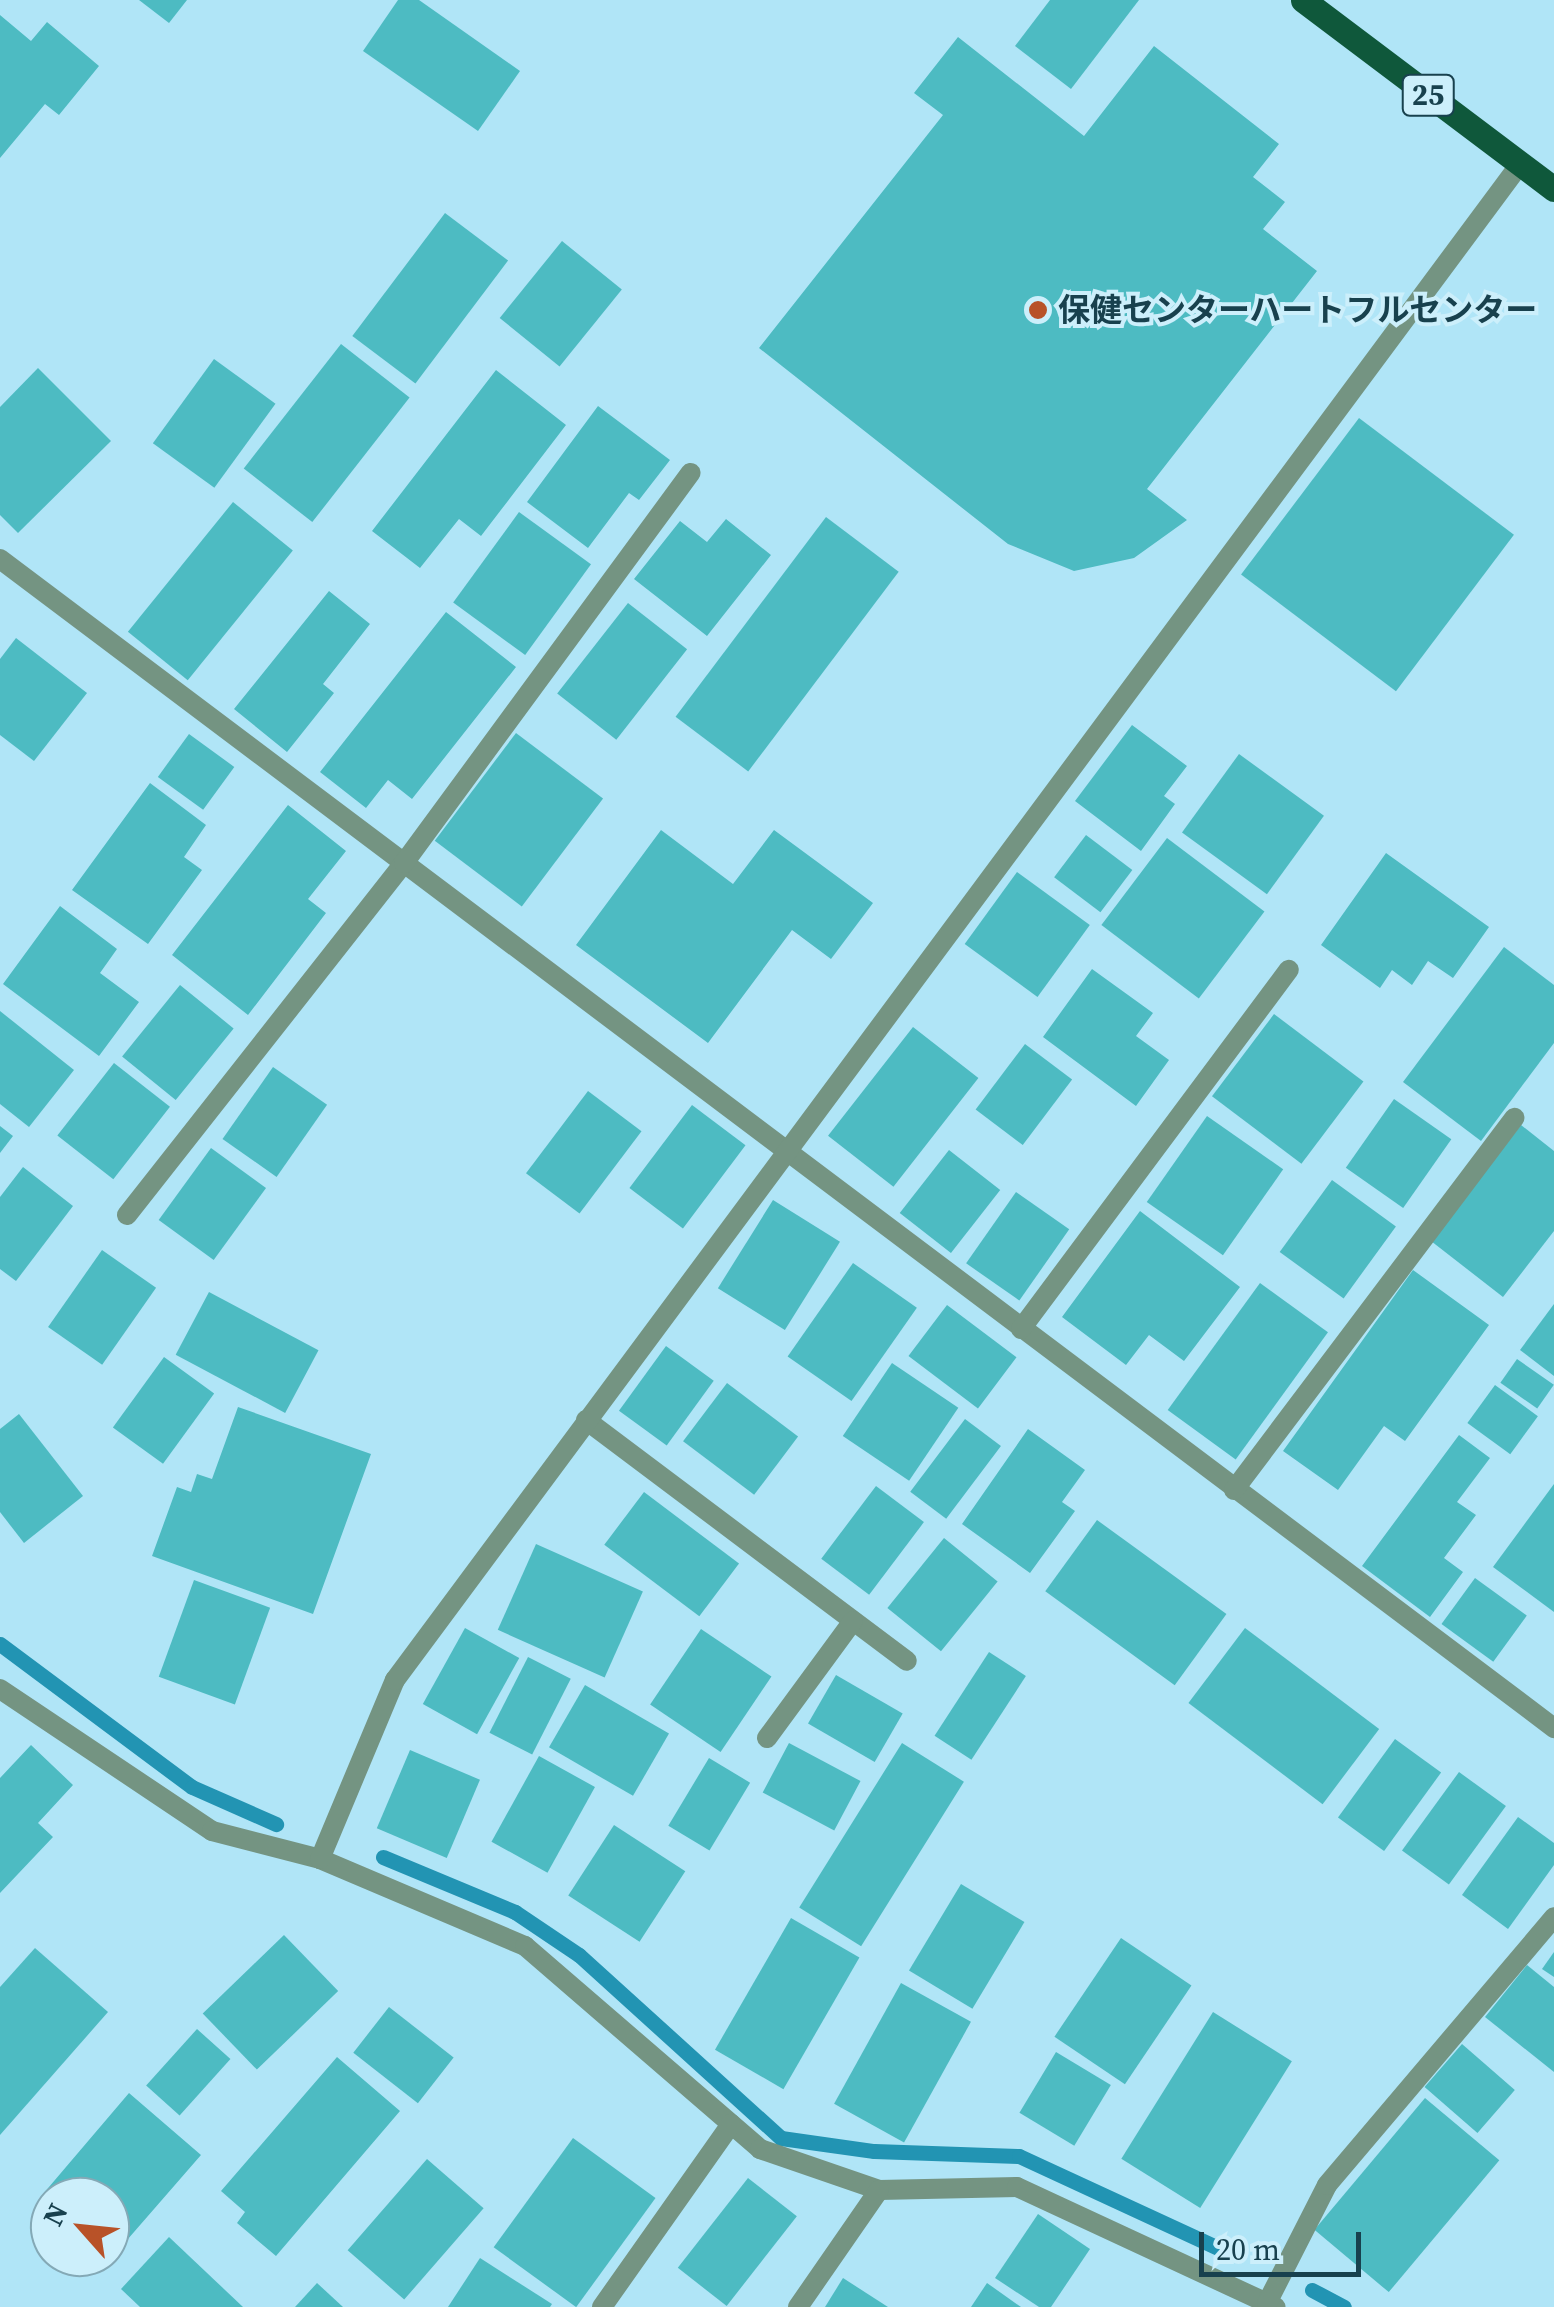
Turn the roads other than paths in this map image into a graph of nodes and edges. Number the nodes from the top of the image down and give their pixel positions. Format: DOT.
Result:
graph roads {
  1 [pos="1303,0"];
  2 [pos="1520,164"];
  3 [pos="1554,190"];
  4 [pos="690,473"];
  5 [pos="0,560"];
  6 [pos="404,863"];
  7 [pos="1289,970"];
  8 [pos="1514,1118"];
  9 [pos="786,1151"];
  10 [pos="127,1215"];
  11 [pos="1021,1329"];
  12 [pos="586,1420"];
  13 [pos="1234,1490"];
  14 [pos="853,1621"];
  15 [pos="907,1661"];
  16 [pos="0,1690"];
  17 [pos="1554,1728"];
  18 [pos="768,1738"];
  19 [pos="320,1860"];
  20 [pos="1554,1917"];
  21 [pos="731,2124"];
  22 [pos="879,2190"];
  23 [pos="1271,2305"];
  24 [pos="602,2307"];
  25 [pos="798,2307"];
  1 -- 2 [label="main road, 25"];
  2 -- 3 [label="main road, 25"];
  2 -- 9 [label="lane"];
  4 -- 6 [label="lane"];
  5 -- 6 [label="lane"];
  6 -- 9 [label="lane"];
  6 -- 10 [label="lane"];
  7 -- 11 [label="lane"];
  8 -- 13 [label="lane"];
  9 -- 11 [label="lane"];
  9 -- 12 [label="lane"];
  11 -- 13 [label="lane"];
  12 -- 14 [label="lane"];
  12 -- 19 [label="lane"];
  13 -- 17 [label="lane"];
  14 -- 15 [label="lane"];
  14 -- 18 [label="lane"];
  16 -- 19 [label="lane"];
  19 -- 21 [label="lane"];
  20 -- 23 [label="lane"];
  21 -- 22 [label="lane"];
  21 -- 24 [label="lane"];
  22 -- 23 [label="lane"];
  22 -- 25 [label="lane"];
}
